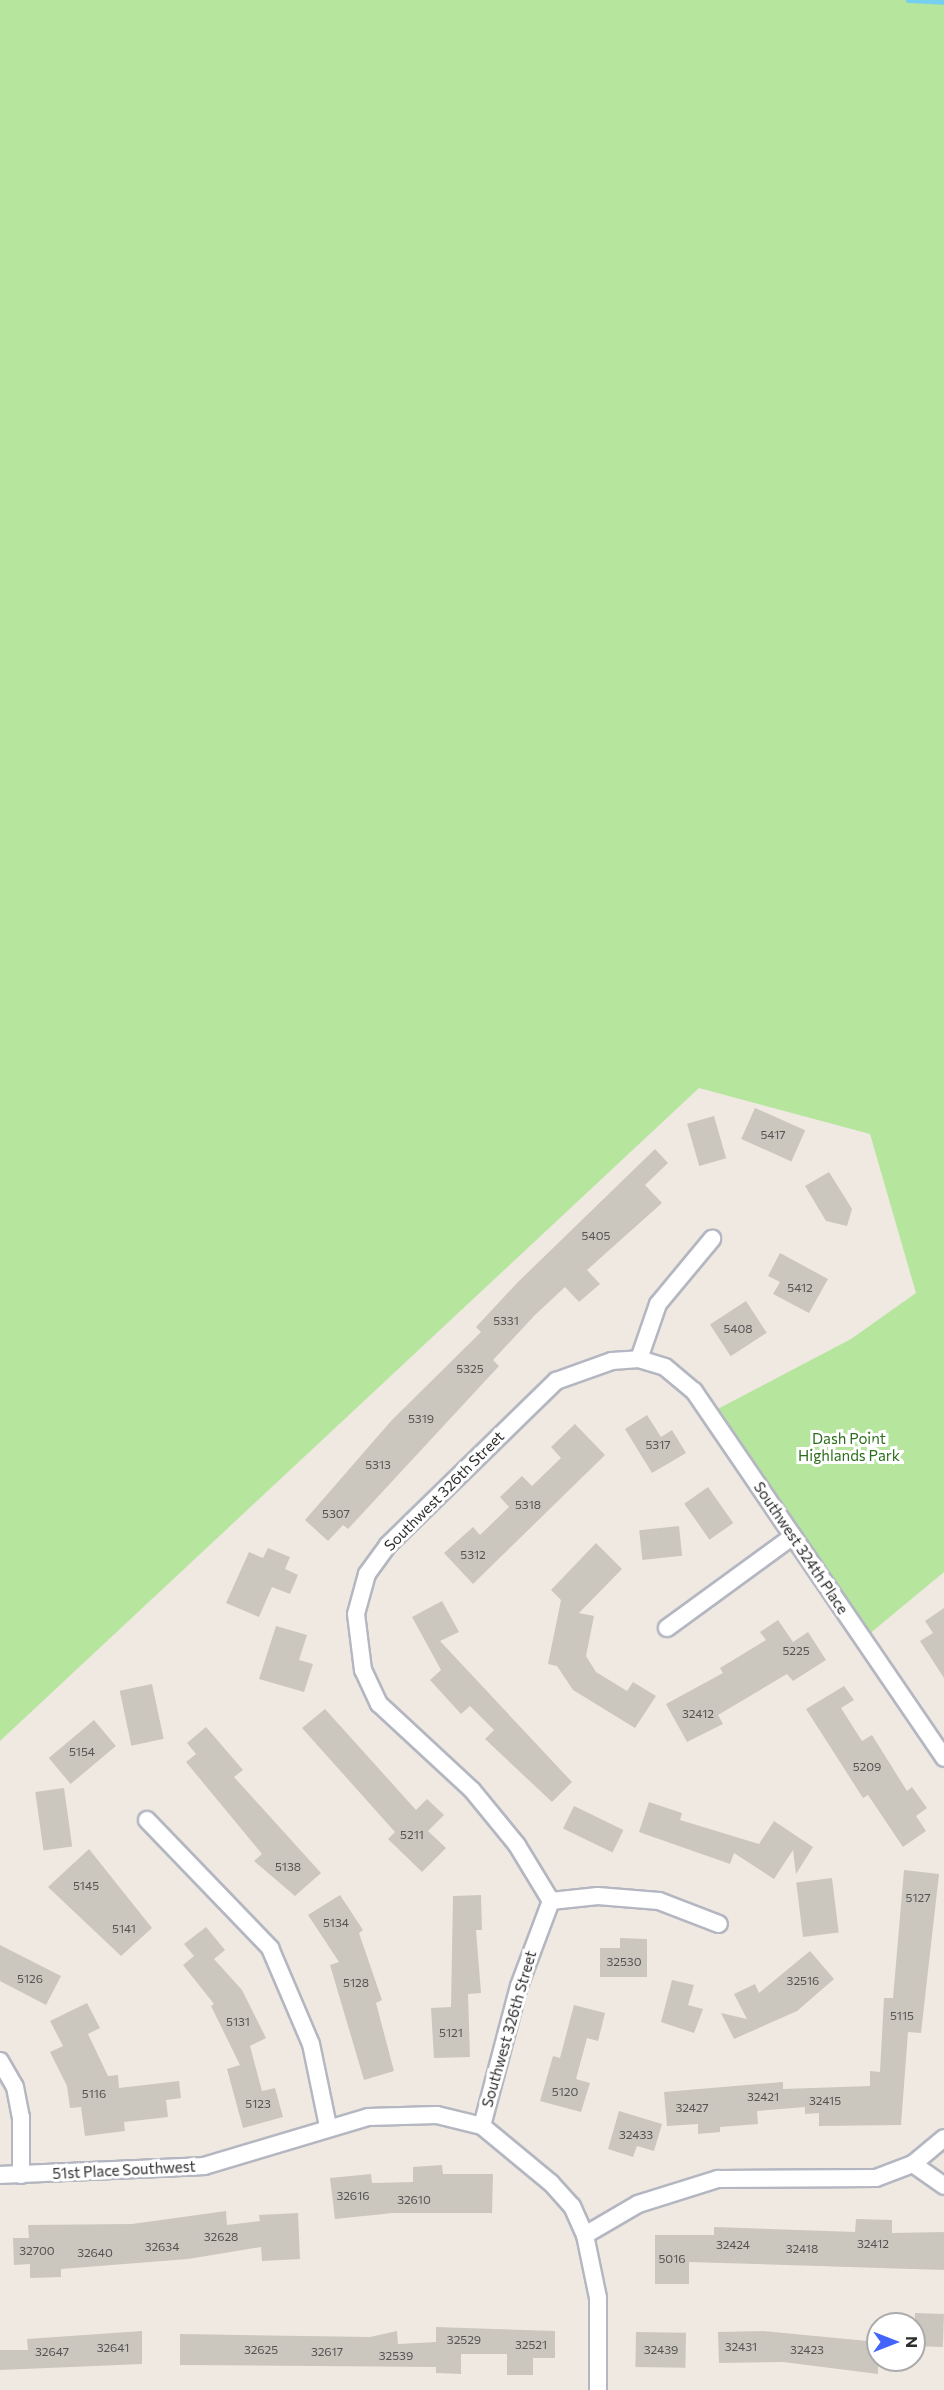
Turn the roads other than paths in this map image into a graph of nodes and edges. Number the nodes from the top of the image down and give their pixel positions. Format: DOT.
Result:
graph roads {
  1 [pos="712,1239"];
  2 [pos="639,1359"];
  3 [pos="793,1536"];
  4 [pos="667,1628"];
  5 [pos="944,1758"];
  6 [pos="147,1820"];
  7 [pos="551,1900"];
  8 [pos="719,1924"];
  9 [pos="0,2061"];
  10 [pos="328,2126"];
  11 [pos="482,2126"];
  12 [pos="940,2142"];
  13 [pos="913,2164"];
  14 [pos="0,2175"];
  15 [pos="21,2175"];
  16 [pos="944,2186"];
  17 [pos="585,2235"];
  18 [pos="598,2390"];
  1 -- 2 [label="street"];
  2 -- 3 [label="street, Southwest 324th Place"];
  2 -- 7 [label="street, Southwest 326th Street"];
  3 -- 4 [label="street"];
  3 -- 5 [label="street, Southwest 324th Place"];
  6 -- 10 [label="street"];
  7 -- 8 [label="street"];
  7 -- 11 [label="street, Southwest 326th Street"];
  9 -- 15 [label="street"];
  10 -- 11 [label="street, 51st Place Southwest"];
  10 -- 15 [label="street, 51st Place Southwest"];
  11 -- 17 [label="street"];
  12 -- 13 [label="street"];
  13 -- 16 [label="street"];
  13 -- 17 [label="street"];
  14 -- 15 [label="street, 51st Place Southwest"];
  17 -- 18 [label="street"];
}
